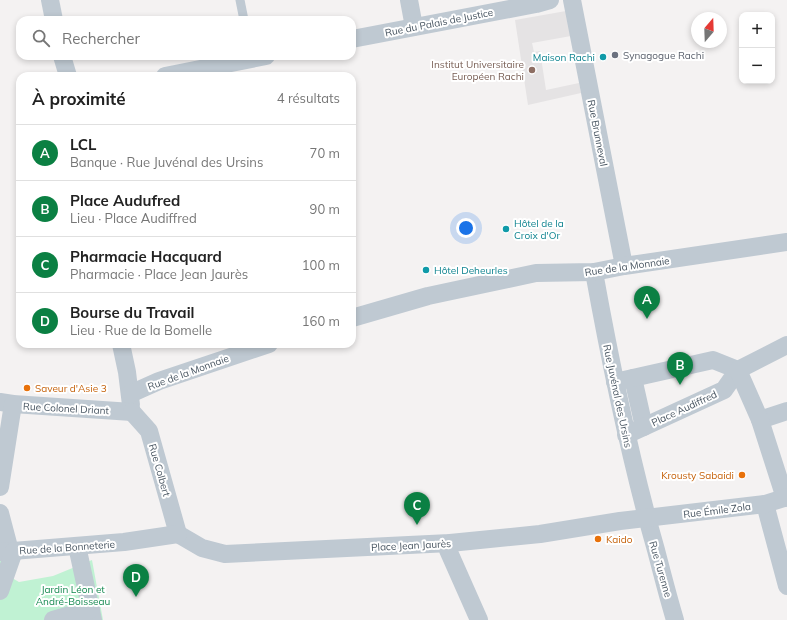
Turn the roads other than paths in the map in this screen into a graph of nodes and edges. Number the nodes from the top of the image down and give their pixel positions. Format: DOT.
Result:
graph roads {
  1 [pos="50,0"];
  2 [pos="240,0"];
  3 [pos="409,0"];
  4 [pos="550,0"];
  5 [pos="572,0"];
  6 [pos="53,16"];
  7 [pos="243,16"];
  8 [pos="414,27"];
  9 [pos="356,38"];
  10 [pos="63,60"];
  11 [pos="242,60"];
  12 [pos="67,72"];
  13 [pos="184,72"];
  14 [pos="787,242"];
  15 [pos="624,266"];
  16 [pos="594,272"];
  17 [pos="356,317"];
  18 [pos="787,345"];
  19 [pos="122,348"];
  20 [pos="257,348"];
  21 [pos="738,370"];
  22 [pos="633,378"];
  23 [pos="615,382"];
  24 [pos="130,394"];
  25 [pos="6,403"];
  26 [pos="787,411"];
  27 [pos="132,412"];
  28 [pos="760,420"];
  29 [pos="644,427"];
  30 [pos="626,435"];
  31 [pos="0,487"];
  32 [pos="786,498"];
  33 [pos="765,504"];
  34 [pos="0,513"];
  35 [pos="646,518"];
  36 [pos="178,534"];
  37 [pos="450,543"];
  38 [pos="77,546"];
  39 [pos="8,551"];
  40 [pos="787,586"];
  41 [pos="0,591"];
  42 [pos="92,614"];
  43 [pos="57,619"];
  44 [pos="673,619"];
  45 [pos="479,620"];
  1 -- 6 [label="street"];
  2 -- 7 [label="lane"];
  3 -- 8 [label="street"];
  4 -- 8 [label="street, Rue du Palais de Justice"];
  5 -- 15 [label="street, Rue Brunneval"];
  8 -- 9 [label="street, Rue du Palais de Justice"];
  10 -- 12 [label="street"];
  11 -- 13 [label="street"];
  14 -- 15 [label="street, Rue de la Monnaie"];
  15 -- 16 [label="street, Rue de la Monnaie"];
  16 -- 17 [label="street, Rue de la Monnaie"];
  16 -- 23 [label="street, Rue Juvénal des Ursins"];
  18 -- 21 [label="street, Place Audiffred"];
  19 -- 24 [label="street"];
  20 -- 24 [label="street, Rue de la Monnaie"];
  21 -- 22 [label="street"];
  21 -- 28 [label="street"];
  21 -- 29 [label="street, Place Audiffred"];
  22 -- 23 [label="street"];
  22 -- 29 [label="street, Place Audiffred"];
  23 -- 30 [label="street, Rue Juvénal des Ursins"];
  24 -- 27 [label="street"];
  25 -- 27 [label="street, Rue Colonel Driant"];
  25 -- 31 [label="street"];
  26 -- 28 [label="street"];
  27 -- 36 [label="street, Rue Colbert"];
  28 -- 32 [label="street"];
  29 -- 30 [label="street, Place Audiffred"];
  30 -- 35 [label="street, Rue Juvénal des Ursins"];
  32 -- 33 [label="street, Rue Émile Zola"];
  33 -- 35 [label="street, Rue Émile Zola"];
  33 -- 40 [label="street"];
  34 -- 39 [label="street"];
  35 -- 37 [label="street, Place Jean Jaurès"];
  35 -- 44 [label="street, Rue Turenne"];
  36 -- 37 [label="street, Place Jean Jaurès"];
  36 -- 38 [label="street, Rue de la Bonneterie"];
  37 -- 45 [label="street"];
  38 -- 39 [label="street, Rue de la Bonneterie"];
  38 -- 42 [label="street"];
  39 -- 41 [label="street"];
  42 -- 43 [label="street"];
}
